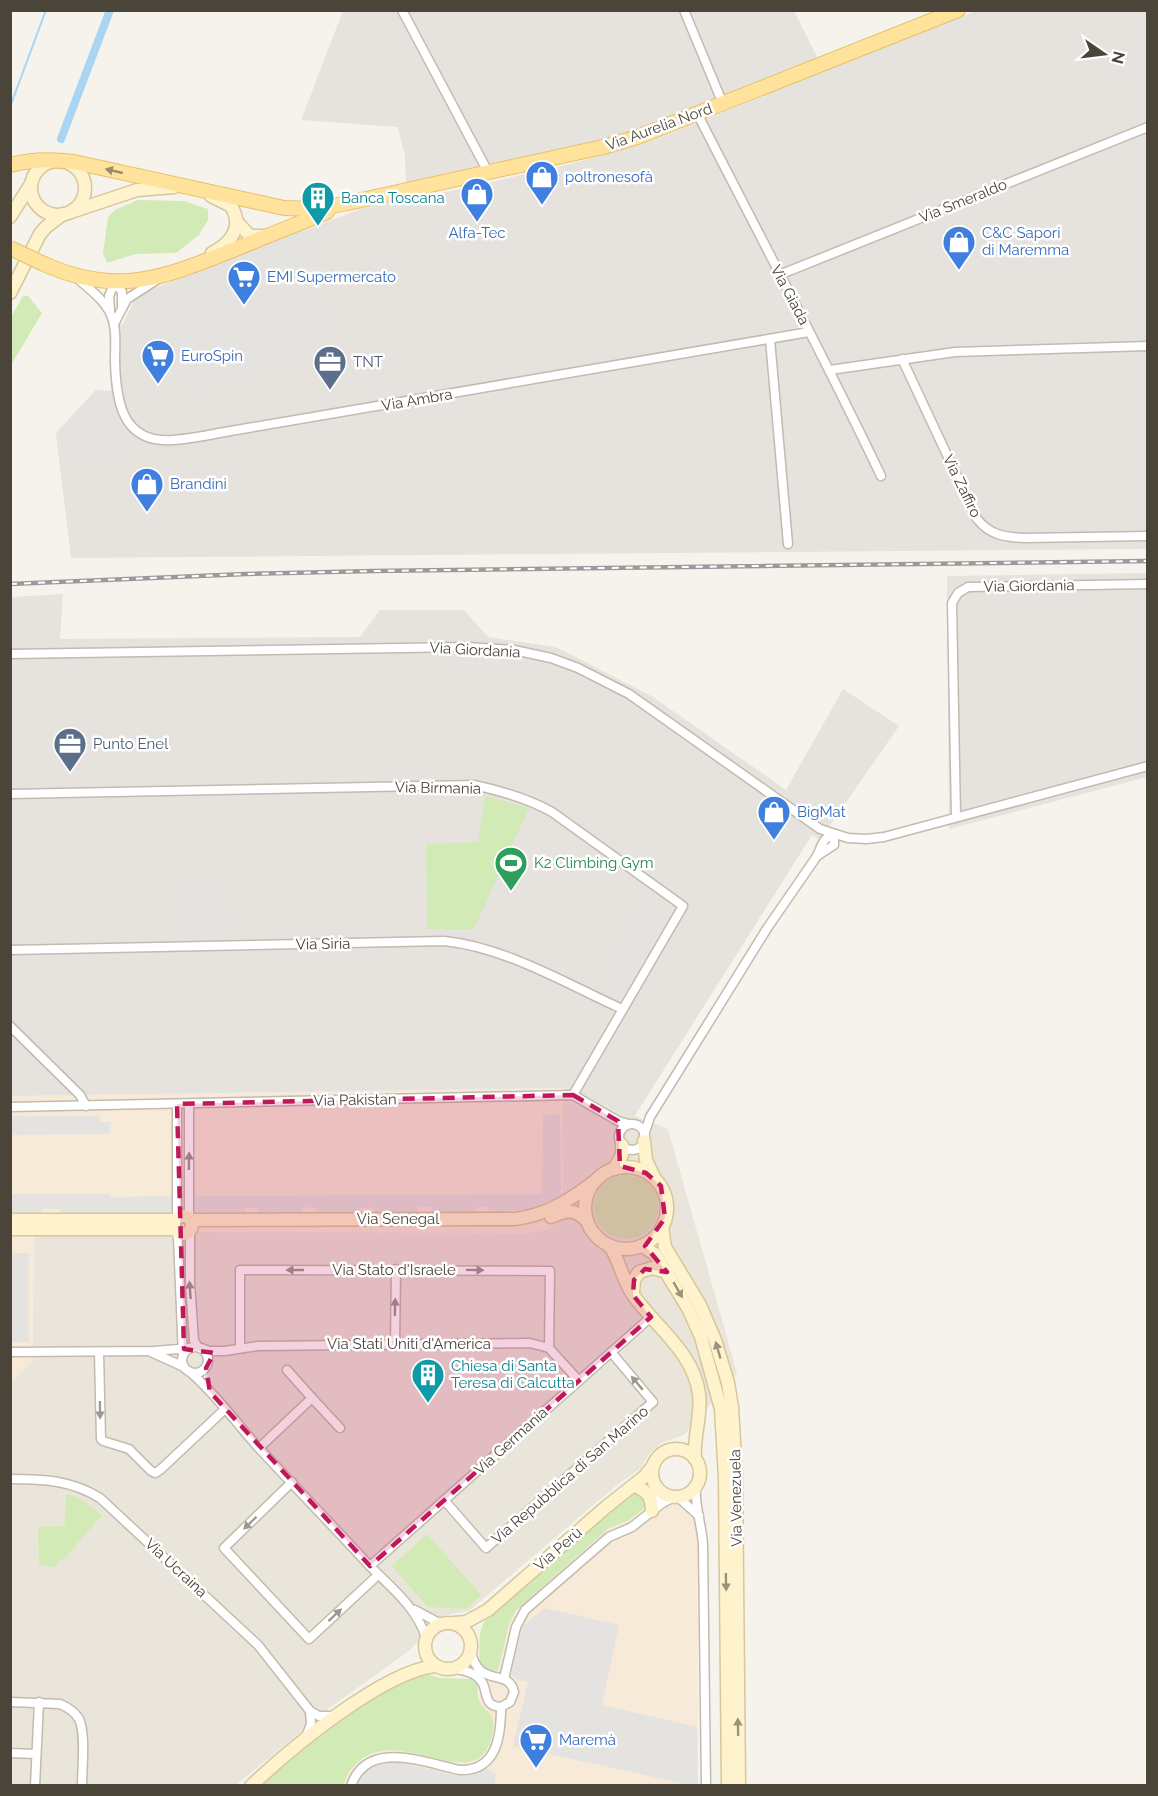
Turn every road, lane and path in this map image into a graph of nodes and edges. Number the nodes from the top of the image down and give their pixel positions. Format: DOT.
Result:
graph roads {
  1 [pos="402,10"];
  2 [pos="684,10"];
  3 [pos="958,10"];
  4 [pos="723,104"];
  5 [pos="698,115"];
  6 [pos="1148,127"];
  7 [pos="61,160"];
  8 [pos="10,165"];
  9 [pos="488,172"];
  10 [pos="31,184"];
  11 [pos="191,189"];
  12 [pos="348,203"];
  13 [pos="67,213"];
  14 [pos="10,217"];
  15 [pos="237,222"];
  16 [pos="267,236"];
  17 [pos="10,248"];
  18 [pos="191,266"];
  19 [pos="779,275"];
  20 [pos="74,276"];
  21 [pos="162,276"];
  22 [pos="115,282"];
  23 [pos="10,292"];
  24 [pos="122,307"];
  25 [pos="110,314"];
  26 [pos="114,325"];
  27 [pos="809,332"];
  28 [pos="770,339"];
  29 [pos="1148,346"];
  30 [pos="902,359"];
  31 [pos="830,370"];
  32 [pos="881,476"];
  33 [pos="1148,536"];
  34 [pos="788,544"];
  35 [pos="1148,584"];
  36 [pos="10,654"];
  37 [pos="1148,766"];
  38 [pos="10,795"];
  39 [pos="956,817"];
  40 [pos="820,829"];
  41 [pos="834,835"];
  42 [pos="848,838"];
  43 [pos="823,842"];
  44 [pos="834,845"];
  45 [pos="817,856"];
  46 [pos="10,950"];
  47 [pos="622,1009"];
  48 [pos="10,1026"];
  49 [pos="573,1095"];
  50 [pos="177,1104"];
  51 [pos="189,1104"];
  52 [pos="86,1106"];
  53 [pos="10,1107"];
  54 [pos="650,1117"];
  55 [pos="626,1125"];
  56 [pos="644,1138"];
  57 [pos="622,1145"];
  58 [pos="614,1169"];
  59 [pos="654,1178"];
  60 [pos="595,1181"];
  61 [pos="10,1220"];
  62 [pos="587,1221"];
  63 [pos="183,1224"];
  64 [pos="662,1227"];
  65 [pos="10,1229"];
  66 [pos="609,1245"];
  67 [pos="636,1247"];
  68 [pos="396,1269"];
  69 [pos="622,1272"];
  70 [pos="667,1272"];
  71 [pos="633,1295"];
  72 [pos="651,1317"];
  73 [pos="395,1344"];
  74 [pos="240,1348"];
  75 [pos="549,1348"];
  76 [pos="188,1349"];
  77 [pos="147,1351"];
  78 [pos="225,1351"];
  79 [pos="10,1352"];
  80 [pos="99,1352"];
  81 [pos="611,1352"];
  82 [pos="207,1366"];
  83 [pos="187,1370"];
  84 [pos="287,1370"];
  85 [pos="579,1381"];
  86 [pos="210,1392"];
  87 [pos="312,1398"];
  88 [pos="224,1410"];
  89 [pos="697,1425"];
  90 [pos="340,1428"];
  91 [pos="259,1448"];
  92 [pos="675,1449"];
  93 [pos="695,1459"];
  94 [pos="653,1466"];
  95 [pos="10,1479"];
  96 [pos="292,1482"];
  97 [pos="696,1486"];
  98 [pos="632,1488"];
  99 [pos="658,1488"];
  100 [pos="676,1497"];
  101 [pos="444,1500"];
  102 [pos="652,1511"];
  103 [pos="699,1516"];
  104 [pos="370,1566"];
  105 [pos="378,1575"];
  106 [pos="413,1610"];
  107 [pos="488,1610"];
  108 [pos="454,1623"];
  109 [pos="441,1624"];
  110 [pos="425,1642"];
  111 [pos="471,1647"];
  112 [pos="435,1666"];
  113 [pos="454,1669"];
  114 [pos="400,1675"];
  115 [pos="504,1678"];
  116 [pos="10,1701"];
  117 [pos="39,1702"];
  118 [pos="501,1707"];
  119 [pos="310,1712"];
  120 [pos="337,1716"];
  121 [pos="306,1738"];
  122 [pos="10,1753"];
  123 [pos="36,1754"];
  124 [pos="35,1785"];
  125 [pos="82,1785"];
  126 [pos="251,1785"];
  127 [pos="351,1785"];
  128 [pos="706,1785"];
  129 [pos="728,1785"];
  130 [pos="739,1785"];
  1 -- 9 [label="street"];
  2 -- 4 [label="street"];
  3 -- 4 [label="main road, Via Aurelia Nord"];
  4 -- 5 [label="main road, Via Aurelia Nord"];
  5 -- 9 [label="main road, Via Aurelia Nord"];
  5 -- 19 [label="street, Via Giada"];
  6 -- 19 [label="street, Via Smeraldo"];
  7 -- 8 [label="main road"];
  7 -- 10 [label="main road"];
  11 -- 7 [label="main road, Via Aurelia Nord, one-way"];
  7 -- 13 [label="main road"];
  9 -- 12 [label="main road, Via Aurelia Nord"];
  10 -- 13 [label="main road"];
  10 -- 14 [label="main road"];
  11 -- 12 [label="main road, Via Aurelia Nord"];
  11 -- 13 [label="main road"];
  11 -- 15 [label="main road"];
  12 -- 16 [label="main road, Via Aurelia Nord"];
  13 -- 23 [label="main road"];
  15 -- 16 [label="main road"];
  15 -- 18 [label="main road"];
  16 -- 18 [label="main road, Via Aurelia Nord"];
  17 -- 20 [label="main road, Via Aurelia Nord, bridge"];
  18 -- 21 [label="main road, Via Aurelia Nord"];
  19 -- 27 [label="street, Via Giada"];
  20 -- 22 [label="main road, Via Aurelia Nord"];
  20 -- 25 [label="street"];
  21 -- 22 [label="main road, Via Aurelia Nord"];
  21 -- 24 [label="street"];
  22 -- 24 [label="street"];
  22 -- 25 [label="street"];
  24 -- 26 [label="street"];
  25 -- 26 [label="street"];
  26 -- 28 [label="street, Via Ambra"];
  27 -- 28 [label="street, Via Ambra"];
  27 -- 31 [label="street, Via Giada"];
  28 -- 34 [label="street"];
  29 -- 30 [label="street"];
  30 -- 31 [label="street"];
  30 -- 33 [label="street, Via Zaffiro"];
  31 -- 32 [label="street, Via Giada"];
  35 -- 39 [label="street, Via Giordania"];
  36 -- 40 [label="street, Via Giordania"];
  37 -- 39 [label="street, Via Giordania"];
  38 -- 47 [label="street, Via Birmania"];
  39 -- 42 [label="street, Via Giordania"];
  40 -- 41 [label="street, Via Giordania"];
  40 -- 43 [label="street"];
  41 -- 42 [label="street, Via Giordania"];
  41 -- 43 [label="street"];
  41 -- 44 [label="street"];
  42 -- 44 [label="street"];
  43 -- 45 [label="street"];
  44 -- 45 [label="street"];
  45 -- 54 [label="street"];
  46 -- 47 [label="street, Via Siria"];
  47 -- 49 [label="street, Via Birmania"];
  48 -- 52 [label="street"];
  49 -- 51 [label="street, Via Pakistan"];
  49 -- 55 [label="street"];
  50 -- 51 [label="street, Via Pakistan"];
  50 -- 52 [label="street, Via Pakistan"];
  50 -- 63 [label="street"];
  63 -- 51 [label="street, one-way"];
  52 -- 53 [label="street, Via Pakistan"];
  54 -- 55 [label="street"];
  54 -- 56 [label="street"];
  55 -- 56 [label="street"];
  55 -- 57 [label="street"];
  56 -- 57 [label="street"];
  56 -- 59 [label="main road, Via Venezuela"];
  57 -- 58 [label="main road"];
  58 -- 59 [label="main road"];
  58 -- 60 [label="main road"];
  59 -- 64 [label="main road, Via Venezuela"];
  60 -- 62 [label="main road"];
  60 -- 63 [label="main road, Via Senegal"];
  61 -- 63 [label="main road, Via Senegal"];
  62 -- 63 [label="main road, Via Senegal"];
  62 -- 66 [label="main road"];
  63 -- 65 [label="main road, Via Senegal"];
  63 -- 76 [label="street"];
  76 -- 63 [label="street, one-way"];
  64 -- 67 [label="main road"];
  130 -- 64 [label="main road, Via Venezuela, one-way"];
  66 -- 67 [label="main road"];
  66 -- 69 [label="main road"];
  67 -- 69 [label="main road"];
  67 -- 70 [label="main road, Via Venezuela"];
  73 -- 68 [label="street, one-way"];
  68 -- 74 [label="street, Via Stato d'Israele, one-way"];
  68 -- 75 [label="street, Via Stato d'Israele, one-way"];
  69 -- 71 [label="main road"];
  70 -- 71 [label="main road"];
  70 -- 129 [label="main road, Via Venezuela, one-way"];
  71 -- 72 [label="main road"];
  72 -- 81 [label="street, Via Germania"];
  72 -- 89 [label="main road"];
  73 -- 74 [label="street, Via Stati Uniti d'America"];
  73 -- 75 [label="street, Via Stati Uniti d'America"];
  74 -- 78 [label="street, Via Stati Uniti d'America"];
  75 -- 85 [label="street"];
  76 -- 77 [label="street, Via Stati Uniti d'America"];
  76 -- 78 [label="street, Via Stati Uniti d'America"];
  76 -- 82 [label="street"];
  76 -- 83 [label="street"];
  77 -- 80 [label="street, Via Stati Uniti d'America"];
  77 -- 83 [label="street, Via Stati Uniti d'America"];
  78 -- 82 [label="street, Via Stati Uniti d'America"];
  79 -- 80 [label="street, Via Stati Uniti d'America"];
  80 -- 88 [label="street, one-way"];
  81 -- 85 [label="street, Via Germania"];
  101 -- 81 [label="street, Via Repubblica di San Marino, one-way"];
  82 -- 83 [label="street"];
  82 -- 86 [label="street"];
  83 -- 86 [label="street"];
  84 -- 87 [label="street"];
  85 -- 101 [label="street, Via Germania"];
  86 -- 88 [label="street"];
  87 -- 90 [label="street"];
  87 -- 91 [label="street"];
  88 -- 91 [label="street"];
  89 -- 92 [label="main road, Via Perù"];
  89 -- 93 [label="main road"];
  91 -- 96 [label="street"];
  92 -- 93 [label="main road"];
  92 -- 94 [label="main road, Via Perù"];
  93 -- 97 [label="main road"];
  94 -- 98 [label="main road, Via Perù"];
  94 -- 99 [label="main road"];
  95 -- 119 [label="street, Via Ucraina"];
  96 -- 104 [label="street"];
  96 -- 105 [label="street, one-way"];
  97 -- 100 [label="main road"];
  97 -- 103 [label="street"];
  98 -- 99 [label="main road"];
  98 -- 102 [label="main road"];
  98 -- 107 [label="main road, Via Perù"];
  99 -- 100 [label="main road"];
  99 -- 102 [label="street"];
  100 -- 102 [label="street"];
  100 -- 103 [label="street"];
  101 -- 104 [label="street, Via Germania"];
  102 -- 115 [label="street"];
  103 -- 128 [label="street"];
  104 -- 105 [label="street"];
  105 -- 106 [label="street"];
  106 -- 109 [label="street"];
  106 -- 110 [label="street"];
  107 -- 108 [label="main road, Via Perù"];
  107 -- 111 [label="main road, Via Perù"];
  108 -- 109 [label="main road, Via Perù"];
  108 -- 111 [label="main road"];
  109 -- 110 [label="main road"];
  110 -- 112 [label="main road"];
  110 -- 114 [label="main road"];
  111 -- 113 [label="main road, Via Perù"];
  111 -- 115 [label="street"];
  112 -- 113 [label="main road"];
  112 -- 114 [label="main road"];
  113 -- 118 [label="street"];
  114 -- 120 [label="main road"];
  115 -- 118 [label="street"];
  116 -- 117 [label="street"];
  117 -- 123 [label="street"];
  117 -- 125 [label="street"];
  118 -- 127 [label="street"];
  119 -- 120 [label="street"];
  119 -- 121 [label="street"];
  120 -- 121 [label="main road"];
  121 -- 126 [label="main road"];
  122 -- 123 [label="street"];
  123 -- 124 [label="street"];
}
